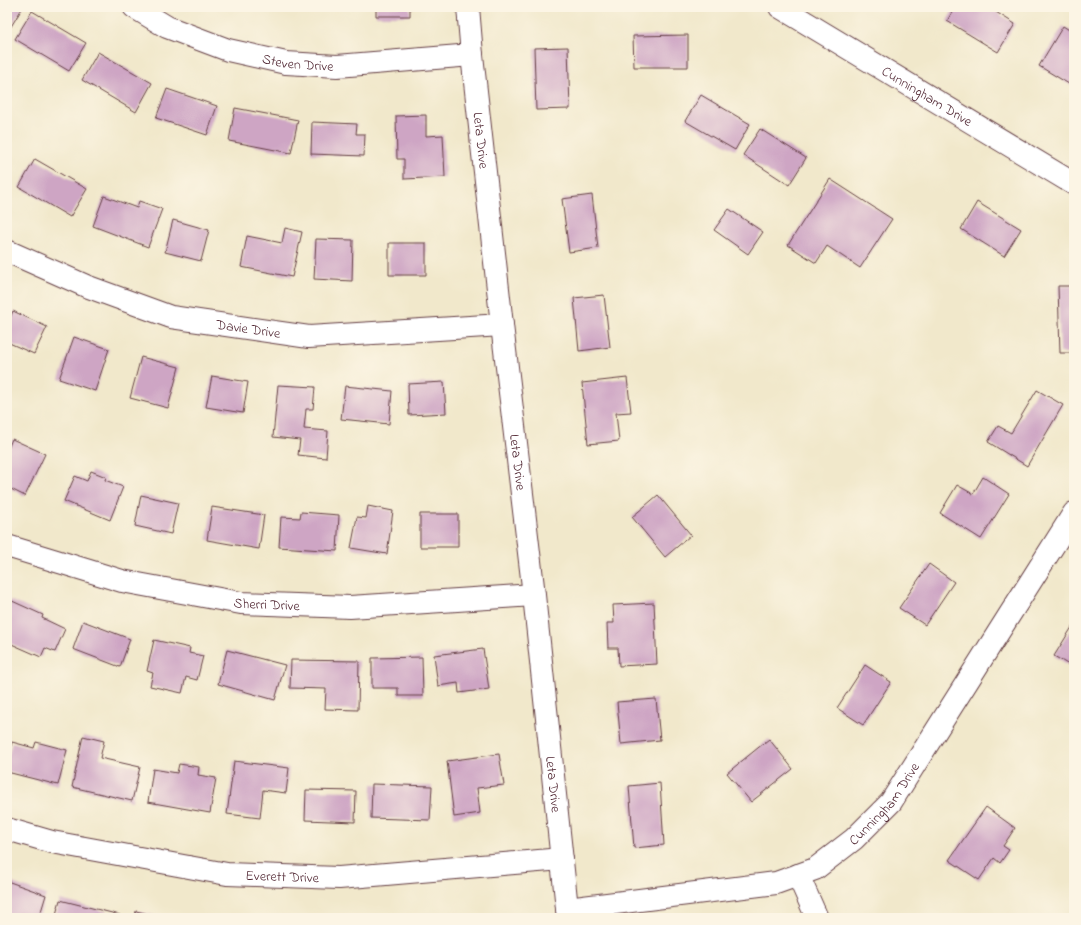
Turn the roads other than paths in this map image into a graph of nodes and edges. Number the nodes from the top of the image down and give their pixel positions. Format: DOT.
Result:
graph roads {
  1 [pos="134,7"];
  2 [pos="780,7"];
  3 [pos="472,8"];
  4 [pos="472,55"];
  5 [pos="1074,184"];
  6 [pos="7,251"];
  7 [pos="502,325"];
  8 [pos="1074,513"];
  9 [pos="7,546"];
  10 [pos="534,594"];
  11 [pos="7,829"];
  12 [pos="562,859"];
  13 [pos="798,875"];
  14 [pos="568,913"];
  15 [pos="817,918"];
  1 -- 4 [label="street, Steven Drive"];
  2 -- 5 [label="street, Cunningham Drive"];
  3 -- 4 [label="street, Leta Drive"];
  4 -- 7 [label="street, Leta Drive"];
  6 -- 7 [label="street, Davie Drive"];
  7 -- 10 [label="street, Leta Drive"];
  8 -- 13 [label="street, Cunningham Drive"];
  9 -- 10 [label="street, Sherri Drive"];
  10 -- 12 [label="street, Leta Drive"];
  11 -- 12 [label="street, Everett Drive"];
  12 -- 14 [label="street, Leta Drive"];
  13 -- 14 [label="street, Cunningham Drive"];
  13 -- 15 [label="street"];
}
